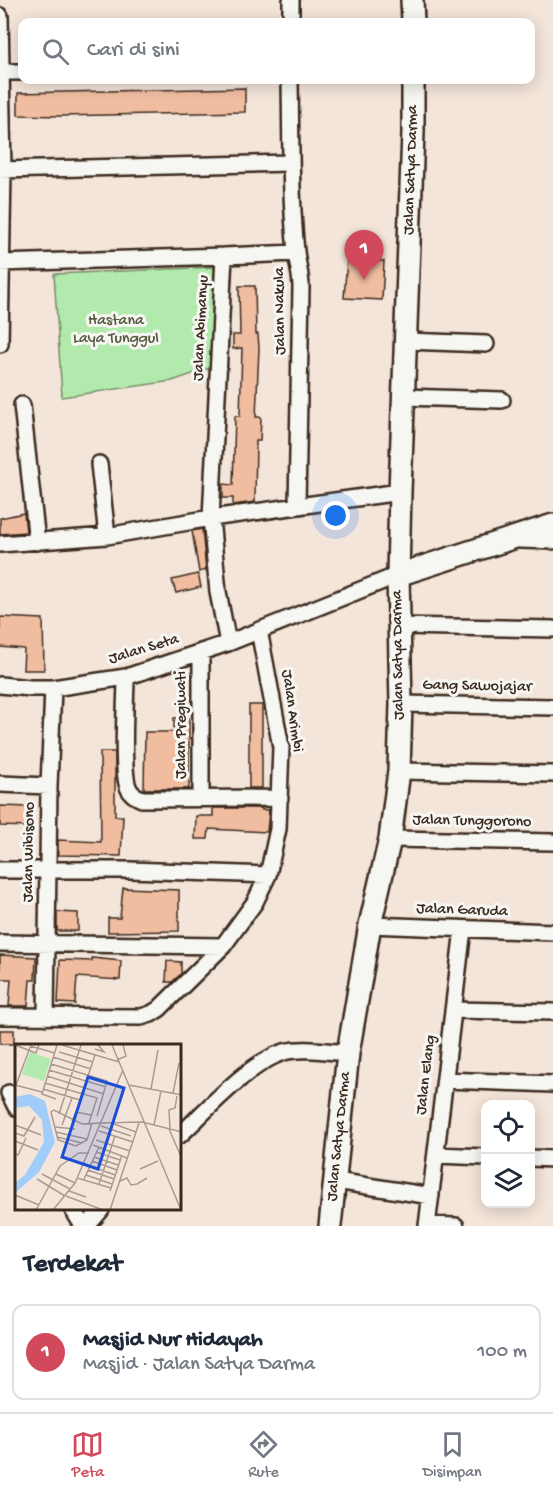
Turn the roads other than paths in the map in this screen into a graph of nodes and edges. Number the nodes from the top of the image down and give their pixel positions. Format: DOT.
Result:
graph roads {
  1 [pos="291,0"];
  2 [pos="412,0"];
  3 [pos="0,16"];
  4 [pos="291,18"];
  5 [pos="412,18"];
  6 [pos="1,72"];
  7 [pos="18,72"];
  8 [pos="290,84"];
  9 [pos="413,84"];
  10 [pos="291,163"];
  11 [pos="2,170"];
  12 [pos="296,253"];
  13 [pos="224,256"];
  14 [pos="2,263"];
  15 [pos="406,341"];
  16 [pos="0,344"];
  17 [pos="486,344"];
  18 [pos="403,397"];
  19 [pos="502,400"];
  20 [pos="22,405"];
  21 [pos="99,464"];
  22 [pos="400,492"];
  23 [pos="297,506"];
  24 [pos="211,518"];
  25 [pos="553,525"];
  26 [pos="107,536"];
  27 [pos="510,539"];
  28 [pos="553,541"];
  29 [pos="37,542"];
  30 [pos="0,544"];
  31 [pos="398,575"];
  32 [pos="399,626"];
  33 [pos="553,629"];
  34 [pos="259,630"];
  35 [pos="228,642"];
  36 [pos="201,652"];
  37 [pos="126,677"];
  38 [pos="0,685"];
  39 [pos="52,688"];
  40 [pos="401,704"];
  41 [pos="553,707"];
  42 [pos="399,771"];
  43 [pos="553,774"];
  44 [pos="0,784"];
  45 [pos="49,786"];
  46 [pos="201,798"];
  47 [pos="280,798"];
  48 [pos="390,839"];
  49 [pos="553,842"];
  50 [pos="0,870"];
  51 [pos="47,870"];
  52 [pos="268,875"];
  53 [pos="370,926"];
  54 [pos="463,929"];
  55 [pos="553,932"];
  56 [pos="0,943"];
  57 [pos="47,944"];
  58 [pos="223,946"];
  59 [pos="453,1010"];
  60 [pos="553,1012"];
  61 [pos="0,1016"];
  62 [pos="46,1017"];
  63 [pos="348,1053"];
  64 [pos="445,1080"];
  65 [pos="553,1084"];
  66 [pos="9,1093"];
  67 [pos="15,1105"];
  68 [pos="182,1133"];
  69 [pos="436,1155"];
  70 [pos="481,1156"];
  71 [pos="535,1158"];
  72 [pos="553,1159"];
  73 [pos="336,1181"];
  74 [pos="431,1196"];
  75 [pos="74,1211"];
  76 [pos="99,1211"];
  77 [pos="85,1226"];
  78 [pos="330,1226"];
  79 [pos="428,1226"];
  80 [pos="456,1226"];
  1 -- 4 [label="street"];
  2 -- 5 [label="main road"];
  3 -- 6 [label="street"];
  6 -- 7 [label="street"];
  6 -- 11 [label="street"];
  8 -- 10 [label="street, Jalan Nakula"];
  9 -- 15 [label="main road, Jalan Satya Darma"];
  10 -- 11 [label="street"];
  10 -- 12 [label="street, Jalan Nakula"];
  11 -- 14 [label="street"];
  12 -- 13 [label="street"];
  12 -- 23 [label="street, Jalan Nakula"];
  13 -- 14 [label="street, Jalan Abimanyu"];
  13 -- 24 [label="street, Jalan Abimanyu"];
  14 -- 16 [label="street"];
  15 -- 17 [label="street"];
  15 -- 18 [label="main road, Jalan Satya Darma"];
  18 -- 19 [label="street"];
  18 -- 22 [label="main road, Jalan Satya Darma"];
  20 -- 29 [label="street"];
  21 -- 26 [label="street"];
  22 -- 23 [label="street"];
  22 -- 31 [label="main road, Jalan Satya Darma"];
  23 -- 24 [label="street"];
  24 -- 26 [label="street"];
  24 -- 35 [label="street, Jalan Abimanyu"];
  25 -- 27 [label="main road"];
  26 -- 29 [label="street"];
  27 -- 28 [label="street"];
  27 -- 31 [label="main road"];
  29 -- 30 [label="street"];
  31 -- 32 [label="main road, Jalan Satya Darma"];
  31 -- 34 [label="street, Jalan Seta"];
  32 -- 33 [label="street"];
  32 -- 40 [label="main road, Jalan Satya Darma"];
  34 -- 35 [label="street, Jalan Seta"];
  34 -- 47 [label="street, Jalan Arimbi"];
  35 -- 36 [label="street, Jalan Seta"];
  36 -- 37 [label="street, Jalan Seta"];
  36 -- 46 [label="street, Jalan Pregiwati"];
  37 -- 39 [label="street, Jalan Seta"];
  37 -- 46 [label="street"];
  38 -- 39 [label="street, Jalan Seta"];
  39 -- 45 [label="street, Jalan Wibisono"];
  40 -- 41 [label="street, Gang Sawojajar"];
  40 -- 42 [label="main road, Jalan Satya Darma"];
  42 -- 43 [label="street"];
  42 -- 48 [label="main road, Jalan Satya Darma"];
  44 -- 45 [label="street"];
  45 -- 51 [label="street, Jalan Wibisono"];
  46 -- 47 [label="street"];
  47 -- 52 [label="street, Jalan Arimbi"];
  48 -- 49 [label="street, Jalan Tunggorono"];
  48 -- 53 [label="main road, Jalan Satya Darma"];
  50 -- 51 [label="street"];
  51 -- 52 [label="street"];
  51 -- 57 [label="street, Jalan Wibisono"];
  52 -- 58 [label="street, Jalan Arimbi"];
  53 -- 54 [label="street, Jalan Garuda"];
  53 -- 63 [label="main road, Jalan Satya Darma"];
  54 -- 55 [label="street, Jalan Garuda"];
  54 -- 59 [label="street, Jalan Elang"];
  56 -- 57 [label="street"];
  57 -- 58 [label="street"];
  57 -- 62 [label="street, Jalan Wibisono"];
  58 -- 62 [label="street, Jalan Arimbi"];
  59 -- 60 [label="street"];
  59 -- 64 [label="street, Jalan Elang"];
  61 -- 62 [label="street, Jalan Arimbi"];
  63 -- 68 [label="street"];
  63 -- 73 [label="main road, Jalan Satya Darma"];
  64 -- 65 [label="street"];
  64 -- 69 [label="street, Jalan Elang"];
  66 -- 67 [label="street"];
  69 -- 70 [label="street"];
  69 -- 74 [label="street, Jalan Elang"];
  71 -- 72 [label="street"];
  73 -- 74 [label="street"];
  73 -- 78 [label="main road, Jalan Satya Darma"];
  74 -- 79 [label="street, Jalan Elang"];
  75 -- 77 [label="street"];
  76 -- 77 [label="street"];
  79 -- 80 [label="street"];
}
